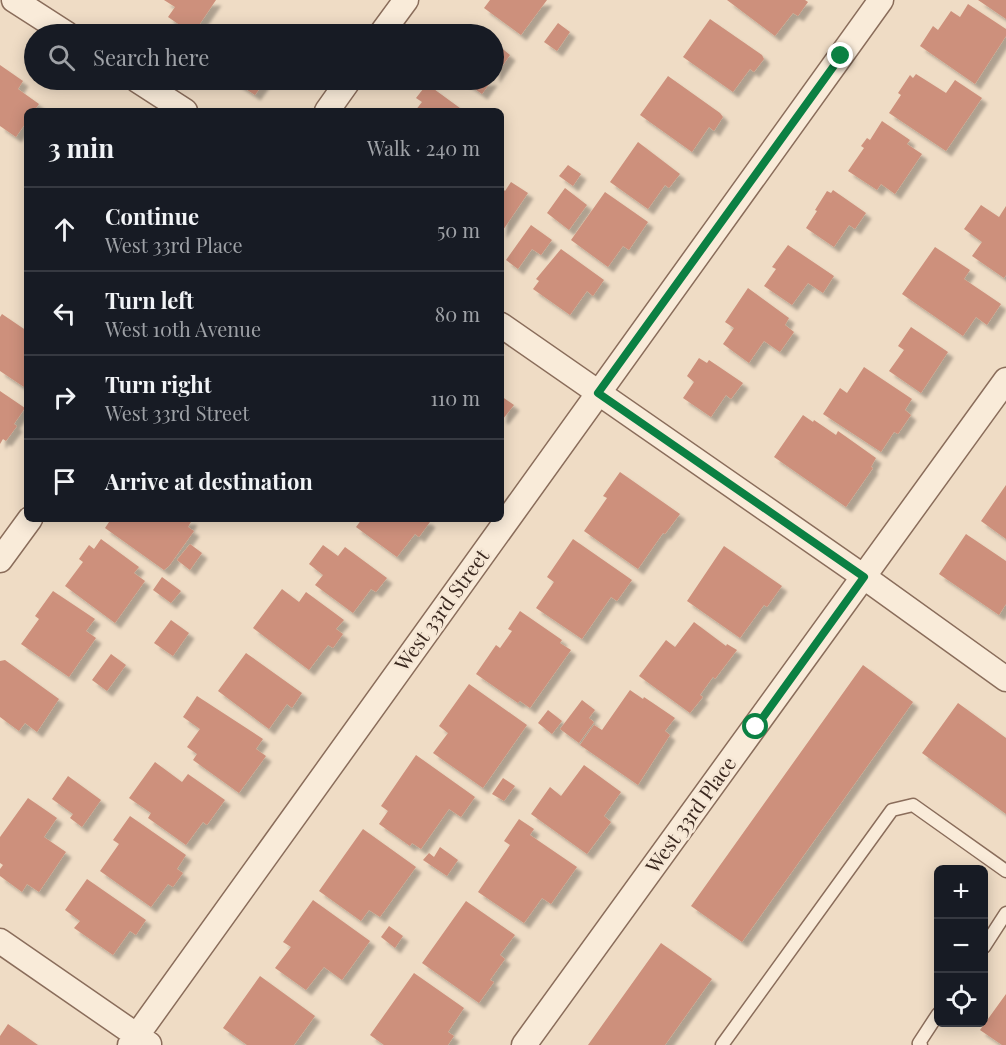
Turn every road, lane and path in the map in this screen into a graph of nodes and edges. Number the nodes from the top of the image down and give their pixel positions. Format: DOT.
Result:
graph roads {
  1 [pos="14,0"];
  2 [pos="406,0"];
  3 [pos="881,0"];
  4 [pos="51,24"];
  5 [pos="388,24"];
  6 [pos="152,90"];
  7 [pos="342,90"];
  8 [pos="180,108"];
  9 [pos="329,108"];
  10 [pos="504,328"];
  11 [pos="1006,380"];
  12 [pos="598,393"];
  13 [pos="28,522"];
  14 [pos="0,560"];
  15 [pos="864,577"];
  16 [pos="1006,679"];
  17 [pos="1006,871"];
  18 [pos="1006,913"];
  19 [pos="988,940"];
  20 [pos="0,941"];
  21 [pos="934,1021"];
  22 [pos="139,1042"];
  23 [pos="524,1045"];
  24 [pos="722,1045"];
  25 [pos="921,1045"];
  1 -- 4 [label="street"];
  2 -- 5 [label="street"];
  3 -- 12 [label="street, West 33rd Street"];
  6 -- 8 [label="street"];
  7 -- 9 [label="street"];
  10 -- 12 [label="street"];
  11 -- 15 [label="street, West 33rd Place"];
  12 -- 15 [label="street"];
  12 -- 22 [label="street, West 33rd Street"];
  13 -- 14 [label="street"];
  15 -- 16 [label="street"];
  15 -- 23 [label="street, West 33rd Place"];
  17 -- 24 [label="lane"];
  18 -- 19 [label="lane"];
  20 -- 22 [label="street"];
  21 -- 25 [label="lane"];
}
